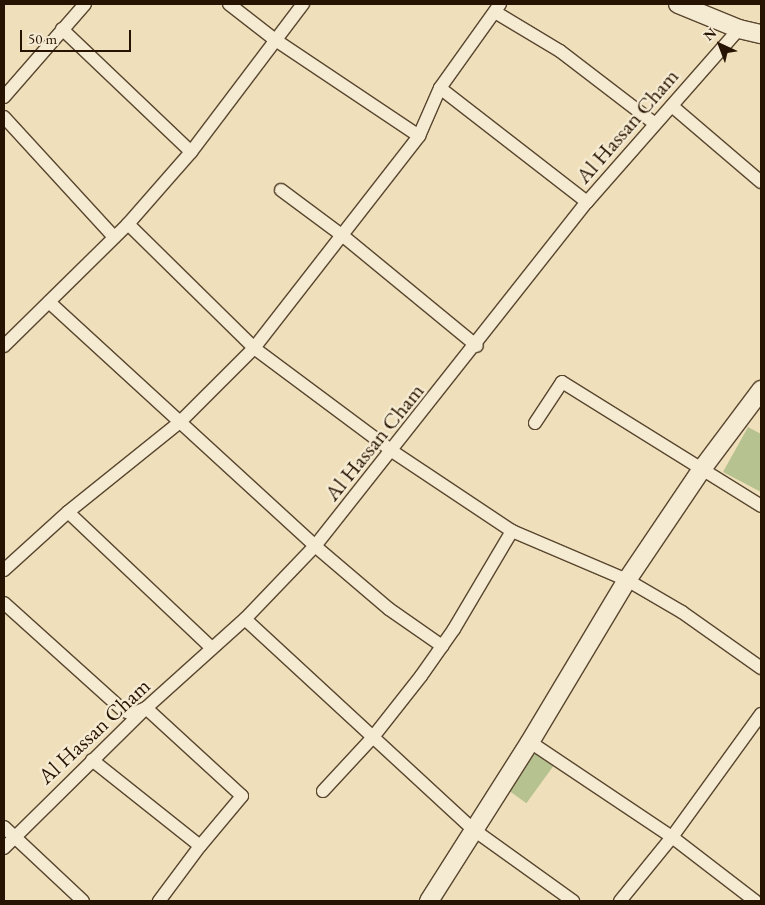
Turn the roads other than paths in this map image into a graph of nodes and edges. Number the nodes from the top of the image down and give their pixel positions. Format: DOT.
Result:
graph roads {
  1 [pos="85,4"];
  2 [pos="229,4"];
  3 [pos="303,4"];
  4 [pos="678,4"];
  5 [pos="497,8"];
  6 [pos="62,29"];
  7 [pos="739,29"];
  8 [pos="761,34"];
  9 [pos="274,38"];
  10 [pos="440,88"];
  11 [pos="4,97"];
  12 [pos="672,106"];
  13 [pos="4,117"];
  14 [pos="654,123"];
  15 [pos="419,136"];
  16 [pos="190,152"];
  17 [pos="761,182"];
  18 [pos="281,190"];
  19 [pos="587,202"];
  20 [pos="128,224"];
  21 [pos="343,236"];
  22 [pos="114,237"];
  23 [pos="50,302"];
  24 [pos="4,346"];
  25 [pos="477,346"];
  26 [pos="254,348"];
  27 [pos="761,390"];
  28 [pos="181,421"];
  29 [pos="535,423"];
  30 [pos="392,451"];
  31 [pos="702,469"];
  32 [pos="761,506"];
  33 [pos="68,512"];
  34 [pos="512,531"];
  35 [pos="315,546"];
  36 [pos="6,563"];
  37 [pos="627,580"];
  38 [pos="4,603"];
  39 [pos="245,618"];
  40 [pos="442,646"];
  41 [pos="212,648"];
  42 [pos="761,668"];
  43 [pos="146,708"];
  44 [pos="761,714"];
  45 [pos="373,737"];
  46 [pos="530,742"];
  47 [pos="92,760"];
  48 [pos="323,791"];
  49 [pos="474,830"];
  50 [pos="8,831"];
  51 [pos="672,837"];
  52 [pos="200,846"];
  53 [pos="4,848"];
  54 [pos="83,901"];
  55 [pos="160,901"];
  56 [pos="429,901"];
  57 [pos="573,901"];
  58 [pos="620,901"];
  59 [pos="756,901"];
  1 -- 6 [label="street"];
  2 -- 9 [label="street"];
  3 -- 9 [label="street"];
  4 -- 7 [label="street"];
  5 -- 10 [label="street"];
  5 -- 14 [label="street"];
  6 -- 11 [label="street"];
  6 -- 16 [label="street"];
  7 -- 8 [label="street"];
  7 -- 12 [label="street, Al Hassan Cham"];
  9 -- 15 [label="street"];
  9 -- 16 [label="street"];
  10 -- 15 [label="street"];
  10 -- 19 [label="street"];
  12 -- 14 [label="street, Al Hassan Cham"];
  12 -- 17 [label="street"];
  13 -- 22 [label="street"];
  14 -- 19 [label="street, Al Hassan Cham"];
  15 -- 21 [label="street"];
  16 -- 20 [label="street"];
  18 -- 21 [label="street"];
  19 -- 25 [label="street, Al Hassan Cham"];
  20 -- 22 [label="street"];
  20 -- 26 [label="street"];
  21 -- 25 [label="street"];
  21 -- 26 [label="street"];
  22 -- 23 [label="street"];
  23 -- 24 [label="street"];
  23 -- 28 [label="street"];
  25 -- 30 [label="street, Al Hassan Cham"];
  26 -- 28 [label="street"];
  26 -- 30 [label="street"];
  27 -- 31 [label="street"];
  28 -- 33 [label="street"];
  28 -- 35 [label="street"];
  29 -- 31 [label="street"];
  30 -- 34 [label="street"];
  30 -- 35 [label="street, Al Hassan Cham"];
  31 -- 32 [label="street"];
  31 -- 37 [label="street"];
  33 -- 36 [label="street"];
  33 -- 41 [label="street"];
  34 -- 37 [label="street"];
  34 -- 40 [label="street"];
  35 -- 39 [label="street, Al Hassan Cham"];
  35 -- 40 [label="street"];
  37 -- 42 [label="street"];
  37 -- 46 [label="street"];
  38 -- 43 [label="street"];
  39 -- 41 [label="street, Al Hassan Cham"];
  39 -- 45 [label="street"];
  40 -- 45 [label="street"];
  41 -- 43 [label="street, Al Hassan Cham"];
  43 -- 47 [label="street, Al Hassan Cham"];
  43 -- 52 [label="street"];
  44 -- 51 [label="street"];
  45 -- 48 [label="street"];
  45 -- 49 [label="street"];
  46 -- 49 [label="street"];
  46 -- 51 [label="street"];
  47 -- 50 [label="street, Al Hassan Cham"];
  47 -- 52 [label="street"];
  49 -- 56 [label="street"];
  49 -- 57 [label="street"];
  50 -- 53 [label="street, Al Hassan Cham"];
  50 -- 54 [label="street"];
  51 -- 58 [label="street"];
  51 -- 59 [label="street"];
  52 -- 55 [label="street"];
}
